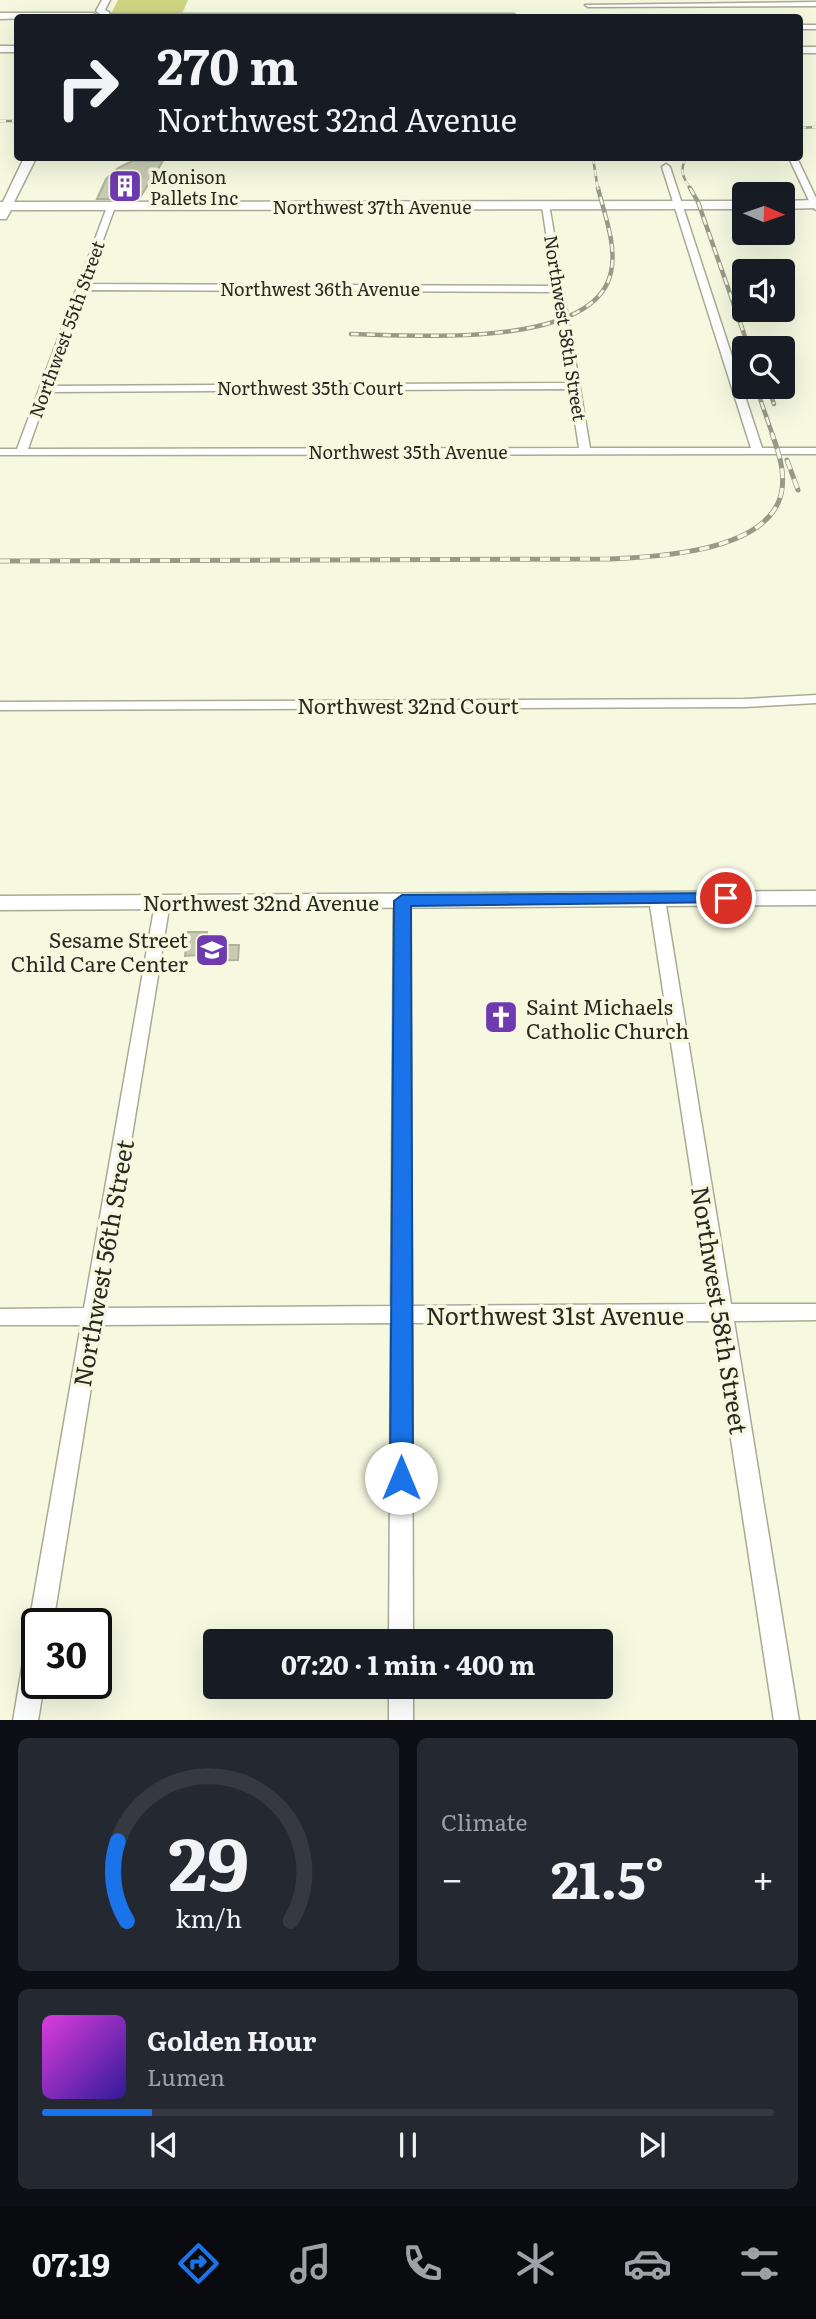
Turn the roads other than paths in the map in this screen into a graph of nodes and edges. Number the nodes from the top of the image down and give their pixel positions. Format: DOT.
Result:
graph roads {
  1 [pos="588,3"];
  2 [pos="816,4"];
  3 [pos="28,161"];
  4 [pos="794,161"];
  5 [pos="666,167"];
  6 [pos="678,205"];
  7 [pos="732,205"];
  8 [pos="795,205"];
  9 [pos="816,205"];
  10 [pos="3,206"];
  11 [pos="111,206"];
  12 [pos="546,206"];
  13 [pos="0,219"];
  14 [pos="81,287"];
  15 [pos="559,289"];
  16 [pos="575,386"];
  17 [pos="46,389"];
  18 [pos="585,450"];
  19 [pos="757,450"];
  20 [pos="816,451"];
  21 [pos="0,452"];
  22 [pos="21,452"];
  23 [pos="816,699"];
  24 [pos="0,706"];
  25 [pos="816,898"];
  26 [pos="657,899"];
  27 [pos="402,901"];
  28 [pos="162,902"];
  29 [pos="0,903"];
  30 [pos="816,1312"];
  31 [pos="720,1313"];
  32 [pos="402,1315"];
  33 [pos="93,1317"];
  34 [pos="0,1318"];
  35 [pos="44,1608"];
  36 [pos="401,1629"];
  37 [pos="29,1699"];
  38 [pos="401,1699"];
  39 [pos="25,1720"];
  40 [pos="401,1720"];
  41 [pos="787,1720"];
  1 -- 2 [label="street"];
  3 -- 10 [label="street"];
  4 -- 9 [label="street"];
  5 -- 6 [label="street"];
  6 -- 7 [label="street, Northwest 37th Avenue"];
  6 -- 12 [label="street, Northwest 37th Avenue"];
  6 -- 19 [label="street"];
  8 -- 9 [label="street"];
  10 -- 11 [label="street, Northwest 37th Avenue"];
  10 -- 13 [label="street"];
  11 -- 12 [label="street, Northwest 37th Avenue"];
  11 -- 14 [label="street, Northwest 55th Street"];
  12 -- 15 [label="street, Northwest 58th Street"];
  14 -- 15 [label="street, Northwest 36th Avenue"];
  14 -- 17 [label="street, Northwest 55th Street"];
  15 -- 16 [label="street, Northwest 58th Street"];
  16 -- 17 [label="street, Northwest 35th Court"];
  16 -- 18 [label="street, Northwest 58th Street"];
  17 -- 22 [label="street, Northwest 55th Street"];
  18 -- 19 [label="street, Northwest 35th Avenue"];
  18 -- 22 [label="street, Northwest 35th Avenue"];
  19 -- 20 [label="street, Northwest 35th Avenue"];
  21 -- 22 [label="street, Northwest 35th Avenue"];
  23 -- 24 [label="street, Northwest 32nd Court"];
  25 -- 26 [label="street, Northwest 32nd Avenue"];
  26 -- 27 [label="street, Northwest 32nd Avenue"];
  26 -- 31 [label="street, Northwest 58th Street"];
  27 -- 28 [label="street, Northwest 32nd Avenue"];
  27 -- 32 [label="street"];
  28 -- 29 [label="street, Northwest 32nd Avenue"];
  28 -- 33 [label="street, Northwest 56th Street"];
  30 -- 31 [label="street, Northwest 31st Avenue"];
  31 -- 32 [label="street, Northwest 31st Avenue"];
  31 -- 41 [label="street, Northwest 58th Street"];
  32 -- 33 [label="street, Northwest 31st Avenue"];
  32 -- 36 [label="street"];
  33 -- 34 [label="street, Northwest 31st Avenue"];
  33 -- 35 [label="street, Northwest 56th Street"];
  37 -- 39 [label="street"];
  38 -- 40 [label="street"];
}
